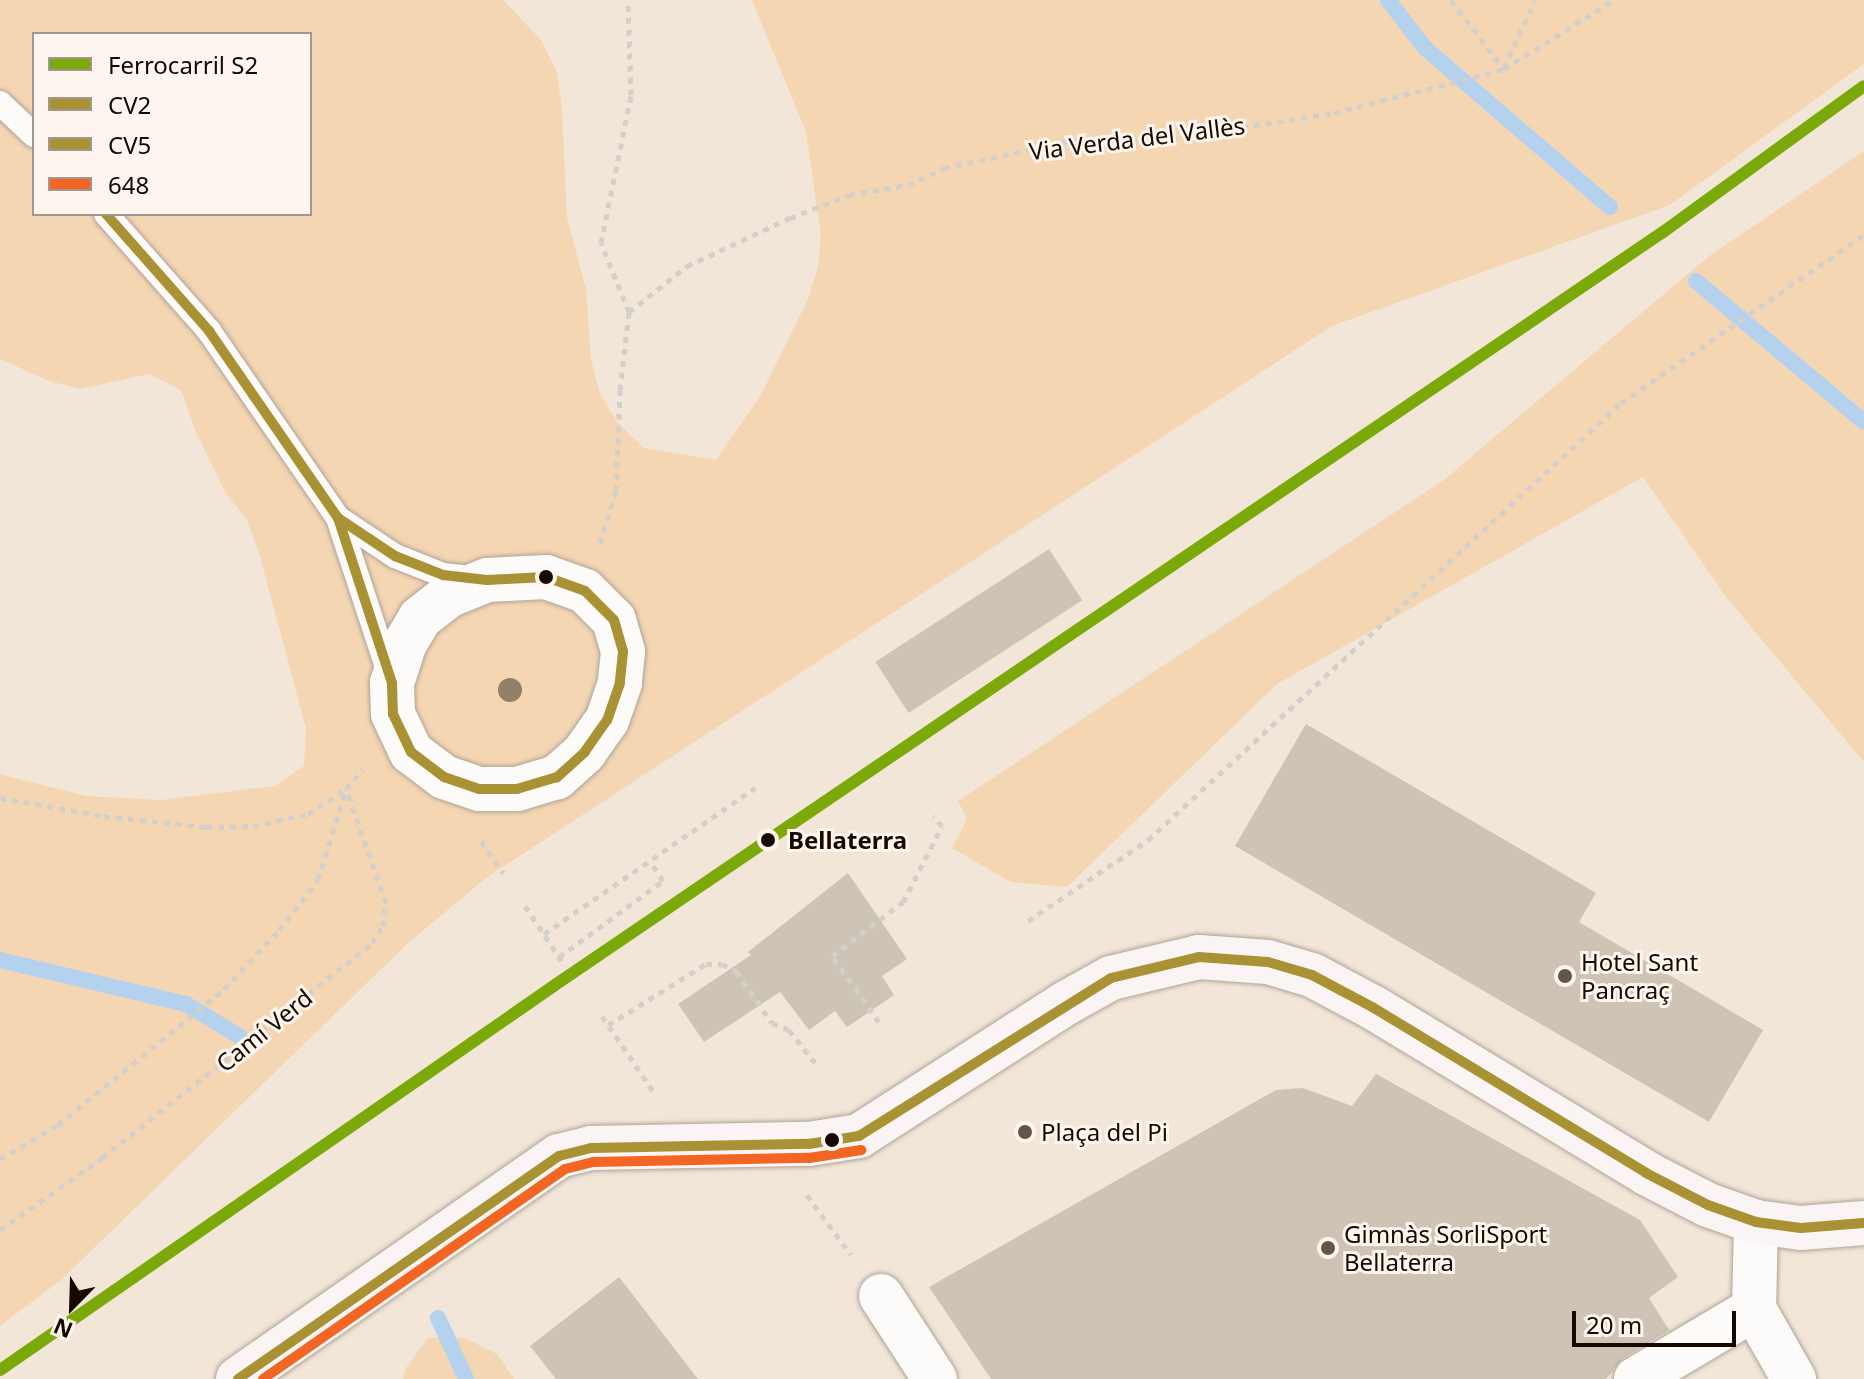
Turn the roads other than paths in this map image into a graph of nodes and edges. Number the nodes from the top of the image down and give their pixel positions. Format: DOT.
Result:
graph roads {
  1 [pos="0,103"];
  2 [pos="32,133"];
  3 [pos="108,216"];
  4 [pos="338,518"];
  5 [pos="487,580"];
  6 [pos="392,683"];
  7 [pos="1756,1222"];
  8 [pos="1864,1223"];
  9 [pos="881,1296"];
  10 [pos="1754,1309"];
  11 [pos="238,1379"];
  12 [pos="935,1379"];
  13 [pos="1636,1379"];
  14 [pos="1794,1379"];
  1 -- 2 [label="lane"];
  3 -- 4 [label="lane"];
  4 -- 5 [label="lane"];
  4 -- 6 [label="lane"];
  5 -- 6 [label="street"];
  5 -- 6 [label="street"];
  7 -- 8 [label="street"];
  7 -- 10 [label="street"];
  7 -- 11 [label="street"];
  9 -- 12 [label="street"];
  10 -- 13 [label="street"];
  10 -- 14 [label="street"];
}
